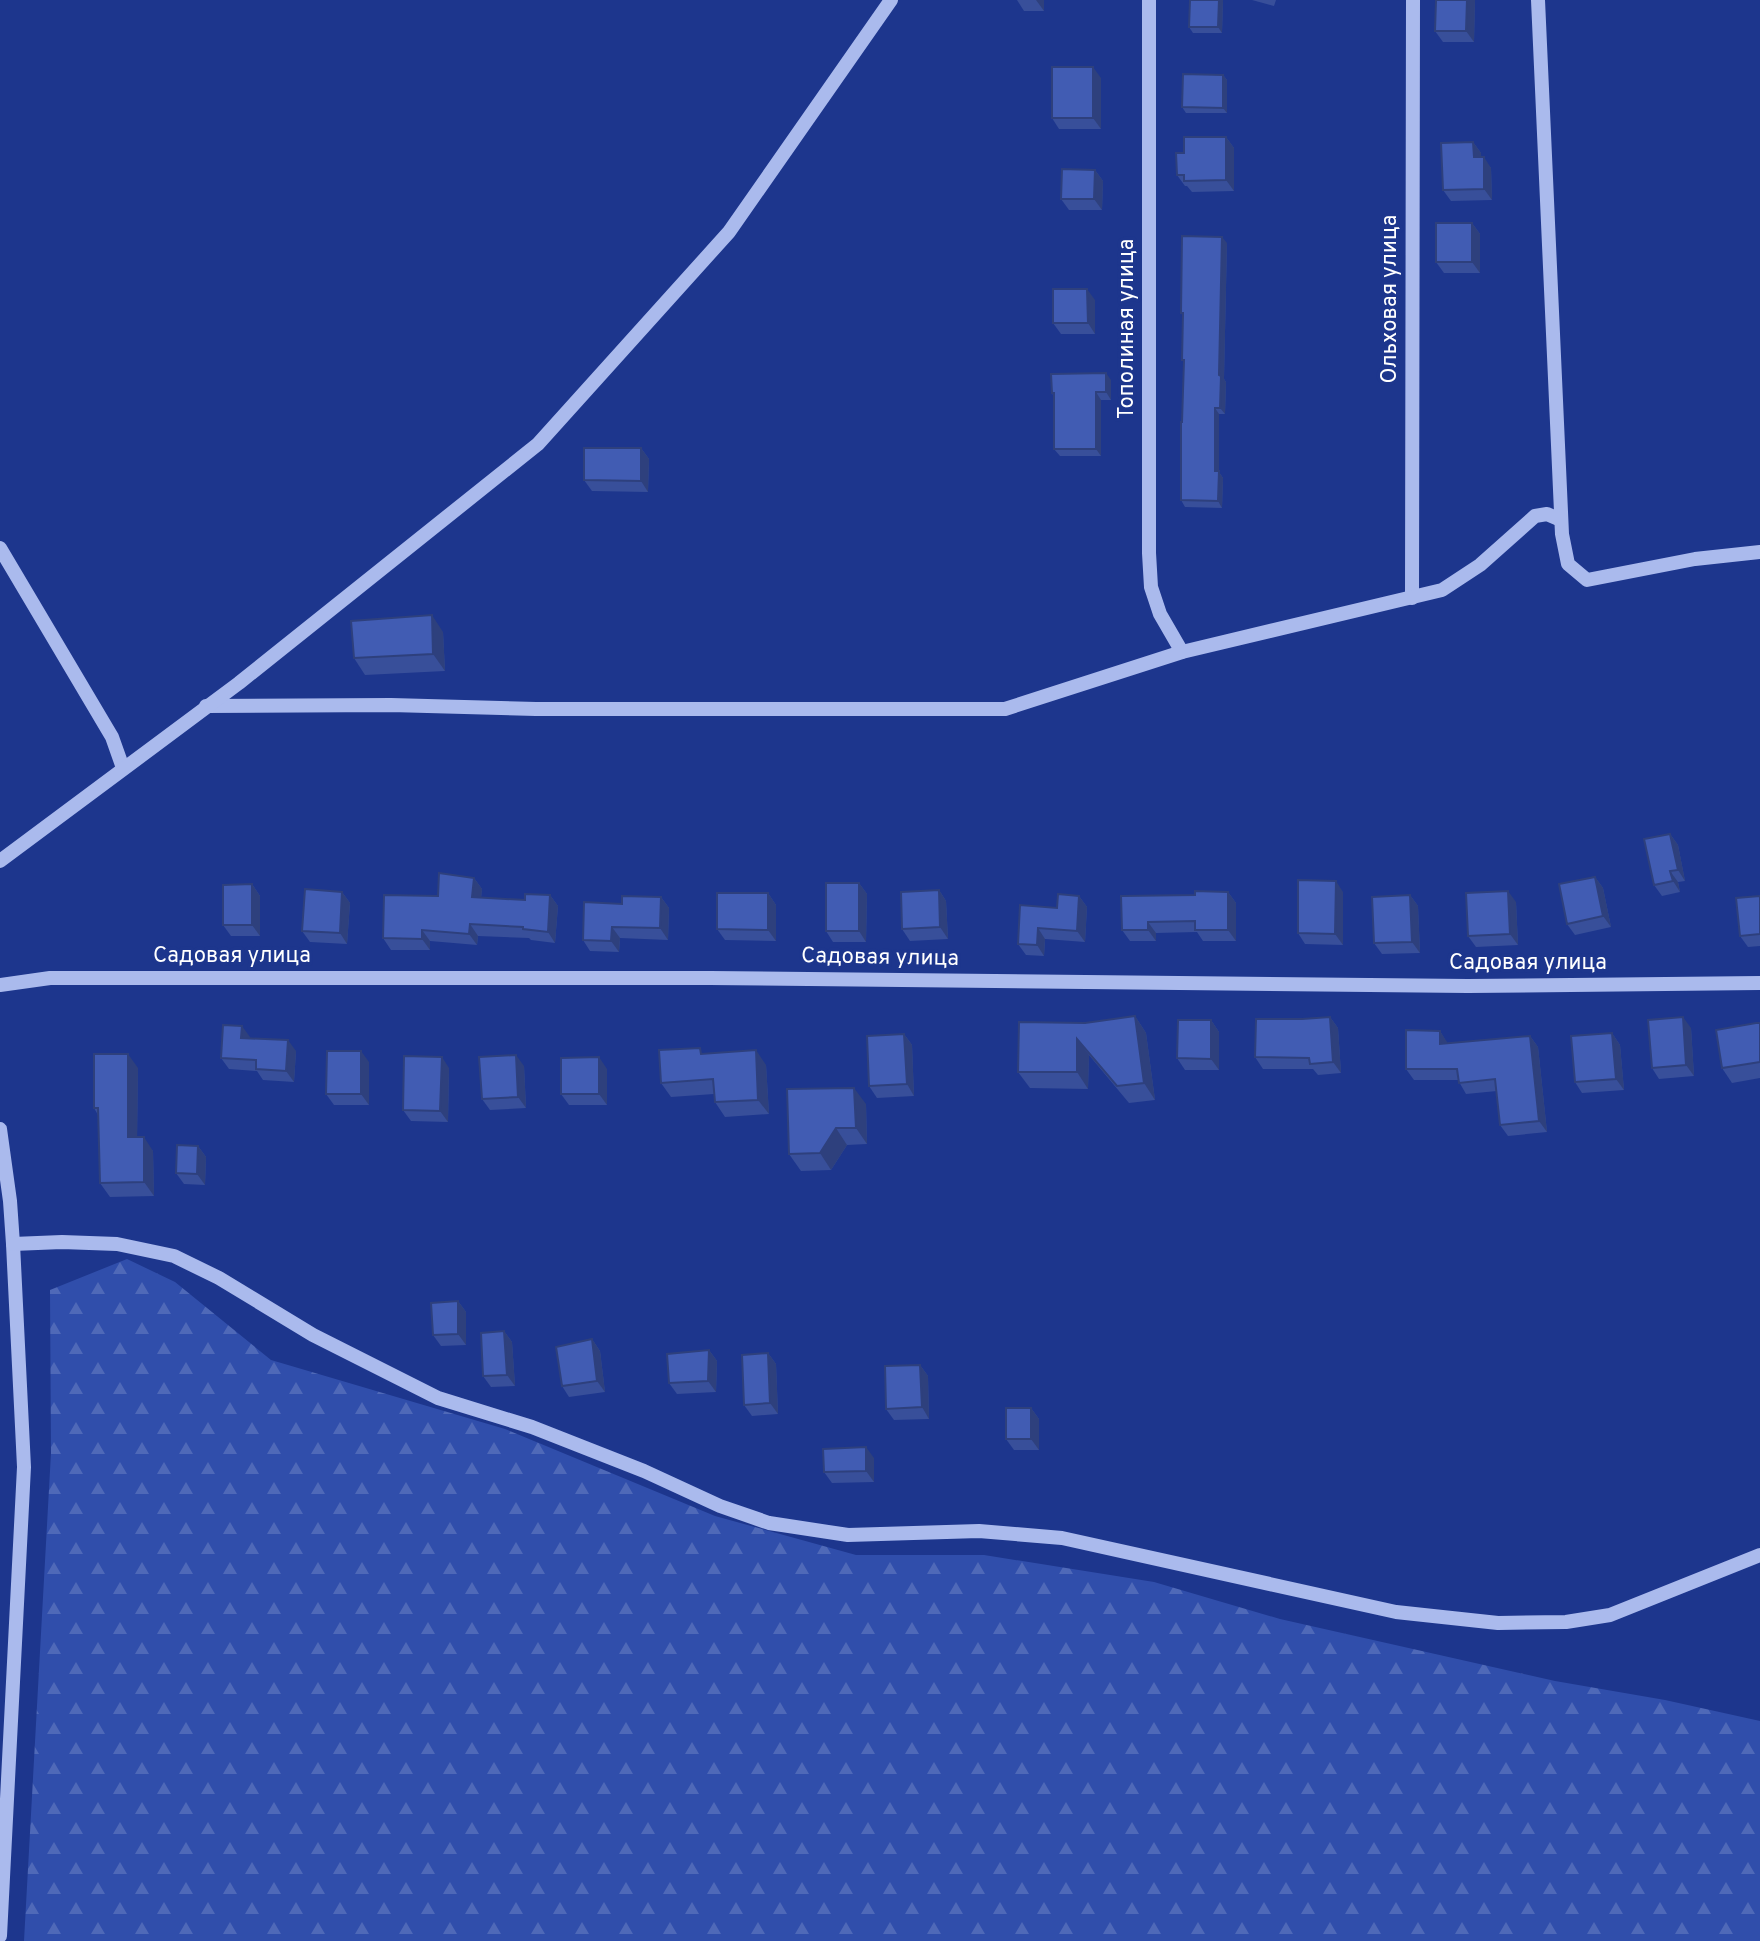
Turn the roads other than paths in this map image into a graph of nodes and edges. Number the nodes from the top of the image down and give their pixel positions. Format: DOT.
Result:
graph roads {
  1 [pos="891,0"];
  2 [pos="1149,0"];
  3 [pos="1413,0"];
  4 [pos="1538,0"];
  5 [pos="1561,520"];
  6 [pos="0,548"];
  7 [pos="1760,552"];
  8 [pos="1412,598"];
  9 [pos="1182,652"];
  10 [pos="206,706"];
  11 [pos="123,768"];
  12 [pos="0,861"];
  13 [pos="1760,983"];
  14 [pos="0,985"];
  15 [pos="0,1129"];
  16 [pos="13,1244"];
  17 [pos="1760,1555"];
  18 [pos="0,1936"];
  1 -- 10 [label="street"];
  2 -- 9 [label="street, Тополиная улица"];
  3 -- 8 [label="street, Ольховая улица"];
  4 -- 5 [label="street"];
  5 -- 7 [label="street"];
  5 -- 8 [label="street"];
  6 -- 11 [label="street"];
  8 -- 9 [label="street"];
  9 -- 10 [label="street"];
  10 -- 11 [label="street"];
  11 -- 12 [label="street"];
  13 -- 14 [label="street, Садовая улица"];
  15 -- 16 [label="street"];
  16 -- 17 [label="street"];
  16 -- 18 [label="street"];
}
